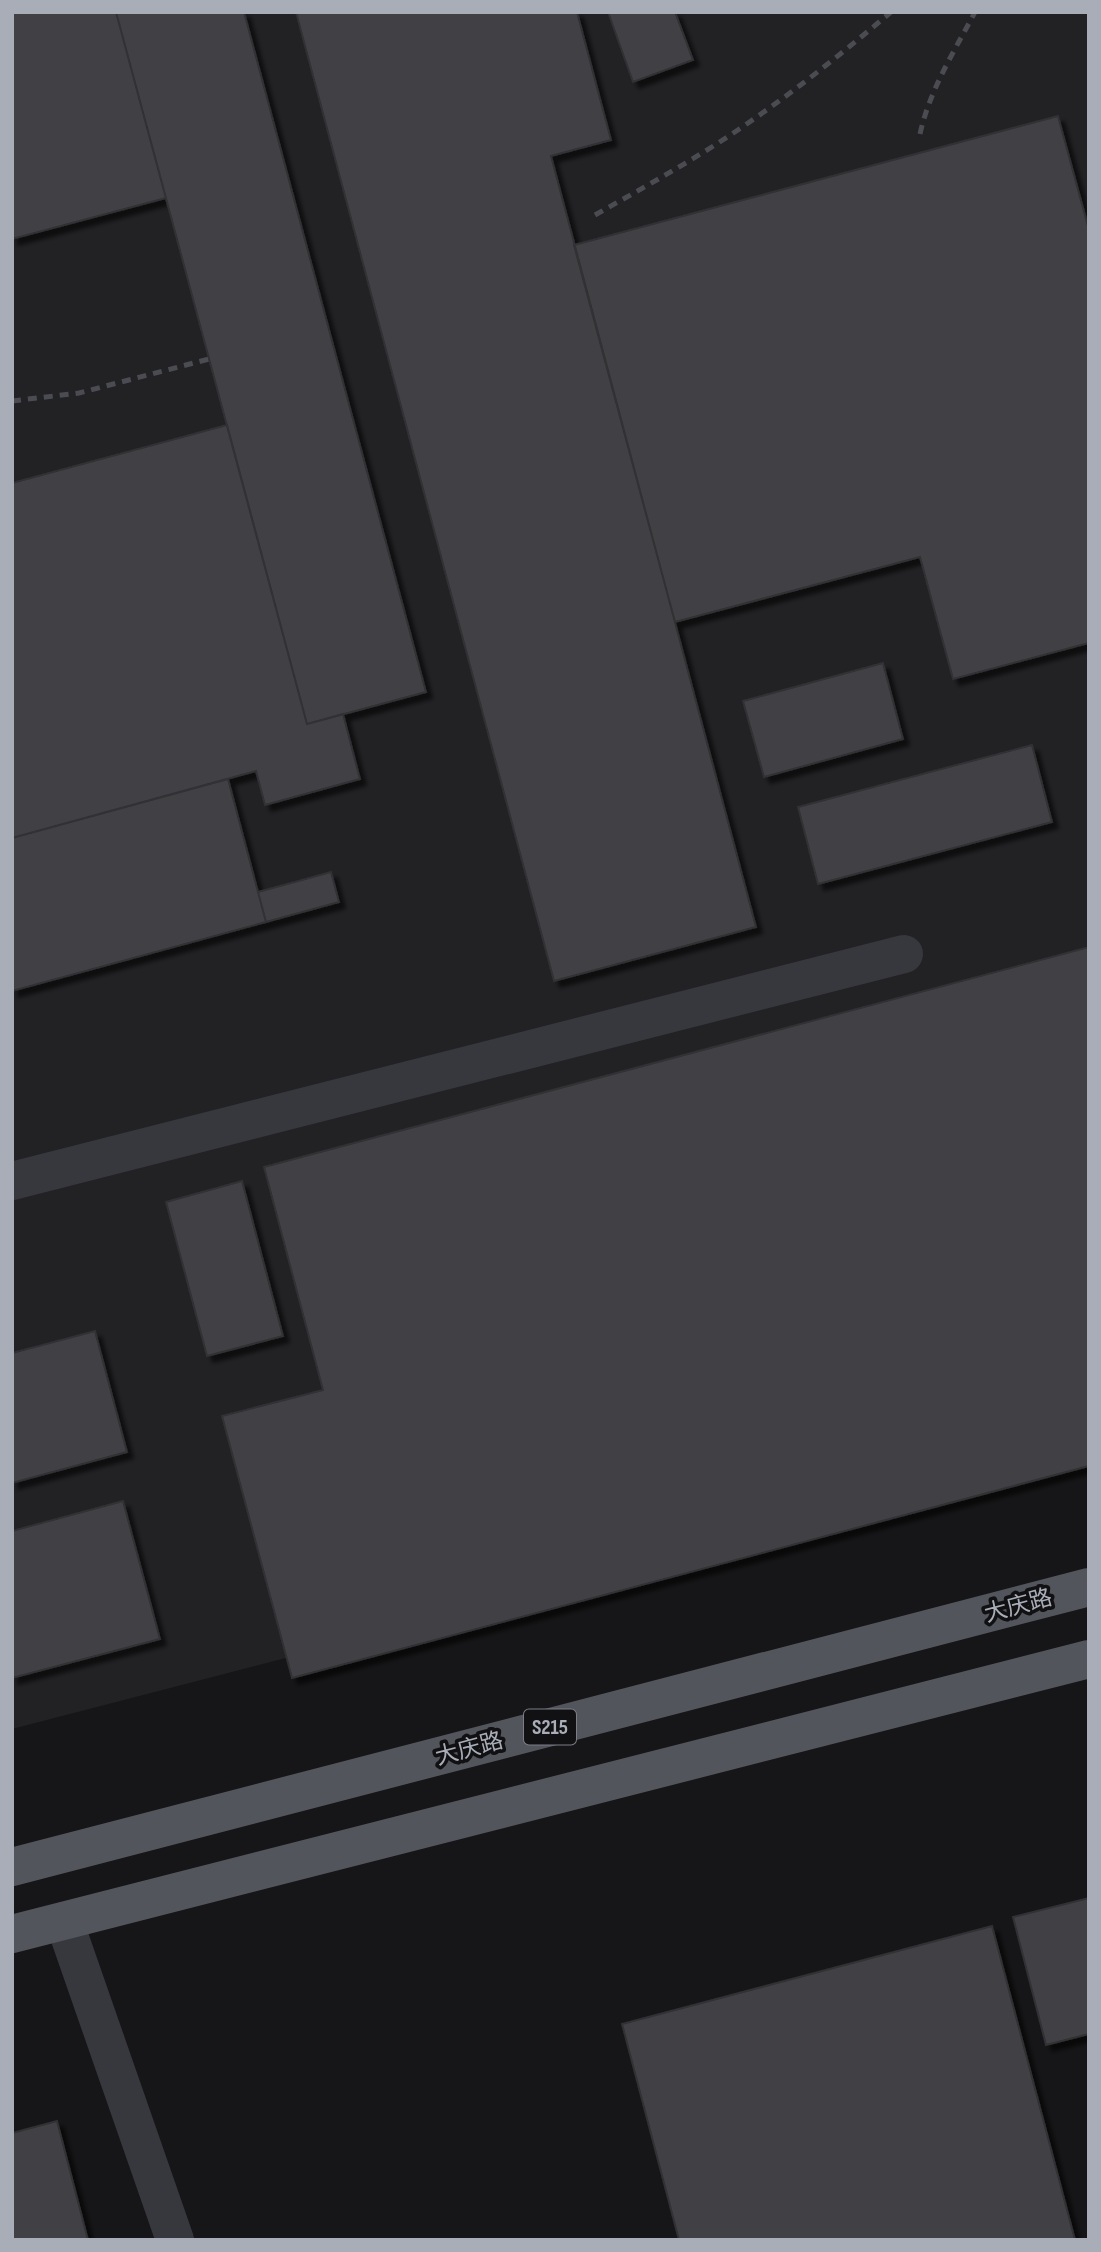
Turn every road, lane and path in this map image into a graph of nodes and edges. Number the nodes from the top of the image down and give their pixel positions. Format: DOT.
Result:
graph roads {
  1 [pos="904,954"];
  2 [pos="12,1181"];
  3 [pos="1089,1587"];
  4 [pos="1089,1659"];
  5 [pos="12,1867"];
  6 [pos="64,1921"];
  7 [pos="12,1934"];
  8 [pos="175,2240"];
  1 -- 2 [label="street"];
  3 -- 5 [label="main road, 大庆路 / S215"];
  4 -- 6 [label="main road"];
  6 -- 7 [label="main road"];
  6 -- 8 [label="street"];
}
